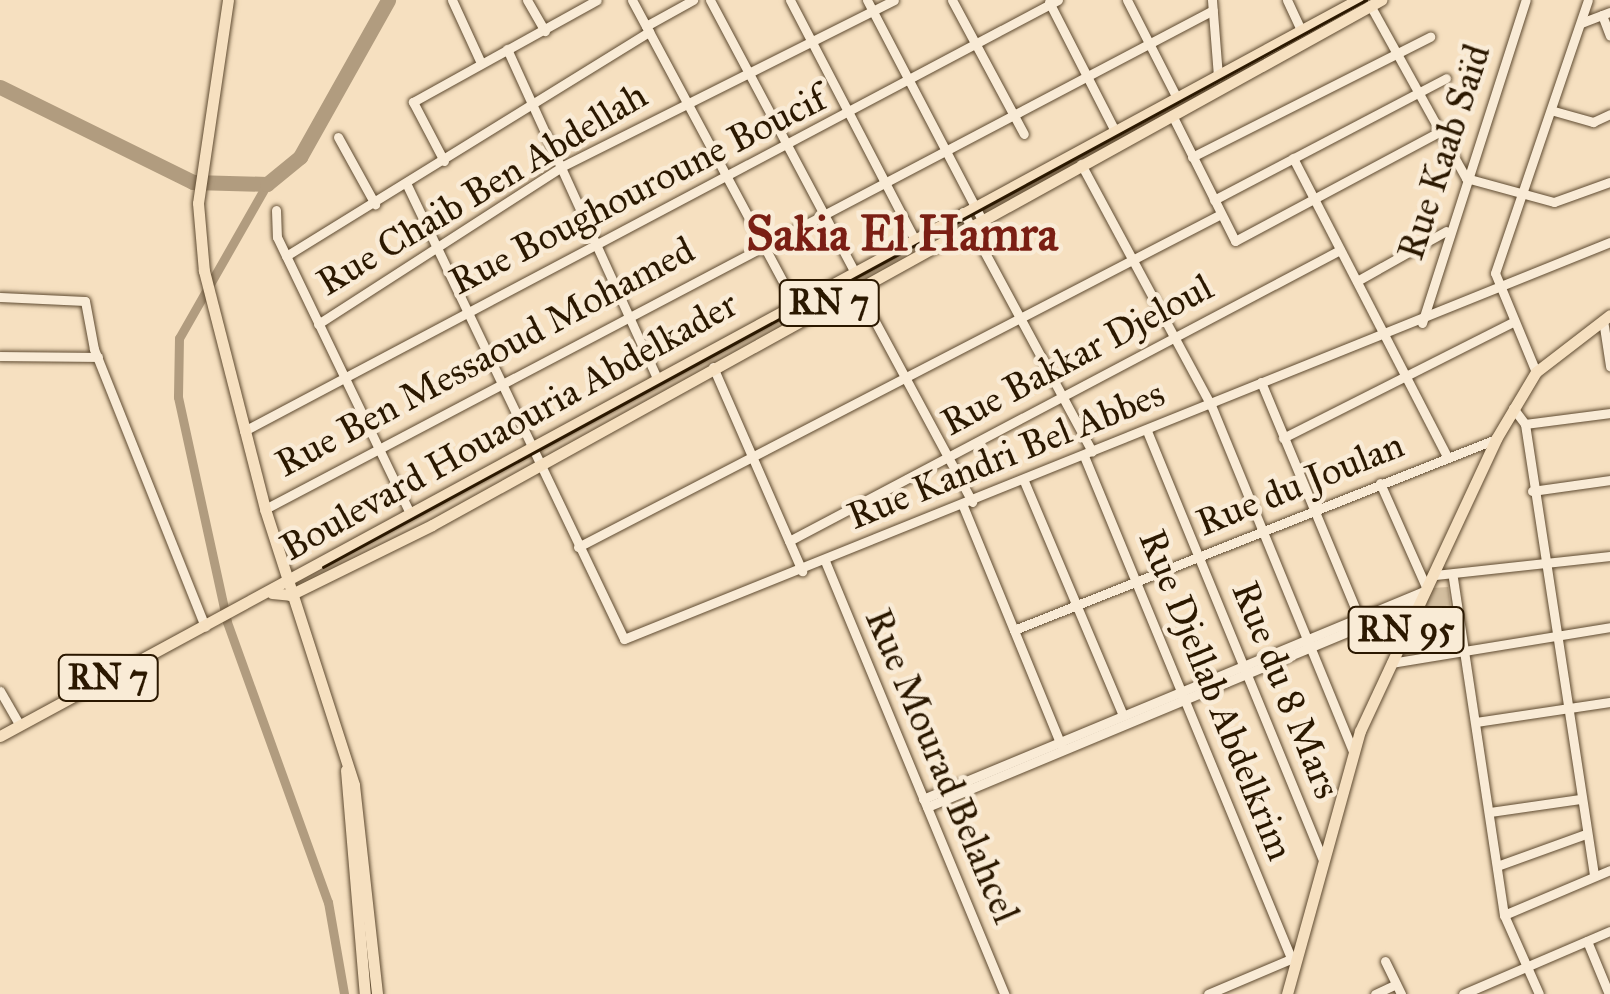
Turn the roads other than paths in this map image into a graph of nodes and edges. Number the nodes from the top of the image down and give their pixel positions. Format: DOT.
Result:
graph roads {
  1 [pos="228,0"];
  2 [pos="452,0"];
  3 [pos="526,0"];
  4 [pos="597,0"];
  5 [pos="632,0"];
  6 [pos="693,0"];
  7 [pos="710,0"];
  8 [pos="790,0"];
  9 [pos="867,0"];
  10 [pos="894,0"];
  11 [pos="952,0"];
  12 [pos="1127,0"];
  13 [pos="1286,0"];
  14 [pos="1357,0"];
  15 [pos="1526,0"];
  16 [pos="1588,0"];
  17 [pos="1052,2"];
  18 [pos="1376,3"];
  19 [pos="1213,5"];
  20 [pos="873,12"];
  21 [pos="1606,13"];
  22 [pos="1581,24"];
  23 [pos="647,29"];
  24 [pos="1301,30"];
  25 [pos="545,32"];
  26 [pos="1430,36"];
  27 [pos="1610,36"];
  28 [pos="812,41"];
  29 [pos="1150,43"];
  30 [pos="978,45"];
  31 [pos="507,49"];
  32 [pos="1398,54"];
  33 [pos="480,62"];
  34 [pos="751,74"];
  35 [pos="1090,76"];
  36 [pos="1446,78"];
  37 [pos="912,80"];
  38 [pos="1221,81"];
  39 [pos="1417,94"];
  40 [pos="1177,98"];
  41 [pos="686,102"];
  42 [pos="532,104"];
  43 [pos="1554,111"];
  44 [pos="1012,113"];
  45 [pos="852,114"];
  46 [pos="1610,114"];
  47 [pos="1172,116"];
  48 [pos="1115,131"];
  49 [pos="1024,134"];
  50 [pos="1436,134"];
  51 [pos="338,137"];
  52 [pos="946,144"];
  53 [pos="789,147"];
  54 [pos="1192,158"];
  55 [pos="1293,158"];
  56 [pos="444,161"];
  57 [pos="1081,164"];
  58 [pos="563,166"];
  59 [pos="885,177"];
  60 [pos="1466,178"];
  61 [pos="728,179"];
  62 [pos="1610,182"];
  63 [pos="407,185"];
  64 [pos="1522,191"];
  65 [pos="1314,197"];
  66 [pos="1214,200"];
  67 [pos="375,204"];
  68 [pos="823,209"];
  69 [pos="276,210"];
  70 [pos="973,215"];
  71 [pos="1219,215"];
  72 [pos="1446,232"];
  73 [pos="915,240"];
  74 [pos="763,242"];
  75 [pos="1610,242"];
  76 [pos="598,245"];
  77 [pos="436,249"];
  78 [pos="1340,250"];
  79 [pos="286,256"];
  80 [pos="1135,261"];
  81 [pos="855,273"];
  82 [pos="1357,281"];
  83 [pos="857,288"];
  84 [pos="1497,288"];
  85 [pos="0,298"];
  86 [pos="794,304"];
  87 [pos="466,311"];
  88 [pos="630,314"];
  89 [pos="1606,318"];
  90 [pos="1018,320"];
  91 [pos="1513,322"];
  92 [pos="1422,323"];
  93 [pos="318,324"];
  94 [pos="1174,336"];
  95 [pos="1386,336"];
  96 [pos="0,356"];
  97 [pos="98,358"];
  98 [pos="713,366"];
  99 [pos="1610,366"];
  100 [pos="1536,372"];
  101 [pos="1405,376"];
  102 [pos="344,378"];
  103 [pos="656,378"];
  104 [pos="905,380"];
  105 [pos="1260,382"];
  106 [pos="500,384"];
  107 [pos="1060,397"];
  108 [pos="1210,405"];
  109 [pos="1513,408"];
  110 [pos="1610,412"];
  111 [pos="1526,424"];
  112 [pos="244,431"];
  113 [pos="1147,432"];
  114 [pos="1283,438"];
  115 [pos="1496,439"];
  116 [pos="528,446"];
  117 [pos="378,450"];
  118 [pos="1088,454"];
  119 [pos="1447,457"];
  120 [pos="947,458"];
  121 [pos="753,460"];
  122 [pos="538,464"];
  123 [pos="1610,480"];
  124 [pos="1024,481"];
  125 [pos="1380,484"];
  126 [pos="1532,491"];
  127 [pos="967,504"];
  128 [pos="265,509"];
  129 [pos="408,509"];
  130 [pos="1313,510"];
  131 [pos="1262,532"];
  132 [pos="789,542"];
  133 [pos="578,547"];
  134 [pos="1610,556"];
  135 [pos="1200,557"];
  136 [pos="824,561"];
  137 [pos="1546,564"];
  138 [pos="802,570"];
  139 [pos="1435,575"];
  140 [pos="1453,578"];
  141 [pos="286,579"];
  142 [pos="1138,582"];
  143 [pos="272,593"];
  144 [pos="1423,594"];
  145 [pos="290,595"];
  146 [pos="1076,607"];
  147 [pos="1392,616"];
  148 [pos="1359,618"];
  149 [pos="210,624"];
  150 [pos="1408,626"];
  151 [pos="1610,627"];
  152 [pos="1014,630"];
  153 [pos="1555,635"];
  154 [pos="1307,640"];
  155 [pos="1465,649"];
  156 [pos="1312,651"];
  157 [pos="1390,663"];
  158 [pos="1242,666"];
  159 [pos="1246,676"];
  160 [pos="0,691"];
  161 [pos="1182,691"];
  162 [pos="1187,702"];
  163 [pos="1610,702"];
  164 [pos="1565,709"];
  165 [pos="1122,715"];
  166 [pos="1476,722"];
  167 [pos="20,725"];
  168 [pos="1097,732"];
  169 [pos="0,736"];
  170 [pos="1062,747"];
  171 [pos="1353,751"];
  172 [pos="346,770"];
  173 [pos="1580,800"];
  174 [pos="925,803"];
  175 [pos="1490,812"];
  176 [pos="1586,834"];
  177 [pos="1323,861"];
  178 [pos="1497,866"];
  179 [pos="1610,870"];
  180 [pos="1594,876"];
  181 [pos="1504,915"];
  182 [pos="1610,931"];
  183 [pos="1587,941"];
  184 [pos="1295,957"];
  185 [pos="1385,961"];
  186 [pos="1527,966"];
  187 [pos="1290,980"];
  188 [pos="1396,984"];
  189 [pos="365,994"];
  190 [pos="377,994"];
  191 [pos="1004,994"];
  192 [pos="1208,994"];
  193 [pos="1287,994"];
  194 [pos="1298,994"];
  195 [pos="1375,994"];
  196 [pos="1401,994"];
  197 [pos="1463,994"];
  198 [pos="1539,994"];
  199 [pos="1609,994"];
  1 -- 112 [label="main road"];
  2 -- 33 [label="street"];
  3 -- 25 [label="street"];
  4 -- 25 [label="street"];
  5 -- 23 [label="street"];
  6 -- 23 [label="street"];
  7 -- 34 [label="street"];
  8 -- 28 [label="street"];
  9 -- 20 [label="street, Rue Djellab Abdelkrim"];
  10 -- 20 [label="street, Rue Chaib Ben Abdellah"];
  11 -- 30 [label="street"];
  12 -- 29 [label="street"];
  13 -- 24 [label="street"];
  14 -- 24 [label="main road, Boulevard Houaouria Abdelkader / RN 7"];
  15 -- 60 [label="street, Rue Kaab Saïd"];
  16 -- 22 [label="street"];
  17 -- 30 [label="street, Rue Boughouroune Boucif"];
  17 -- 35 [label="street"];
  18 -- 32 [label="street"];
  18 -- 38 [label="main road, Boulevard Houaouria Abdelkader / RN 7"];
  19 -- 29 [label="street, Rue Ben Messaoud Mohamed"];
  19 -- 38 [label="street"];
  20 -- 28 [label="street, Rue Chaib Ben Abdellah"];
  20 -- 37 [label="street, Rue Djellab Abdelkrim"];
  21 -- 22 [label="street"];
  21 -- 27 [label="street"];
  22 -- 43 [label="street"];
  23 -- 41 [label="street"];
  23 -- 42 [label="street"];
  24 -- 38 [label="main road, Boulevard Houaouria Abdelkader / RN 7"];
  25 -- 31 [label="street"];
  26 -- 32 [label="street"];
  28 -- 34 [label="street, Rue Chaib Ben Abdellah"];
  28 -- 45 [label="street"];
  29 -- 35 [label="street, Rue Ben Messaoud Mohamed"];
  29 -- 40 [label="street"];
  30 -- 37 [label="street, Rue Boughouroune Boucif"];
  30 -- 44 [label="street"];
  31 -- 33 [label="street"];
  31 -- 42 [label="street"];
  32 -- 39 [label="street"];
  32 -- 54 [label="street"];
  33 -- 56 [label="street"];
  34 -- 41 [label="street, Rue Chaib Ben Abdellah"];
  34 -- 53 [label="street"];
  35 -- 44 [label="street, Rue Ben Messaoud Mohamed"];
  35 -- 48 [label="street"];
  36 -- 39 [label="street"];
  37 -- 45 [label="street, Rue Boughouroune Boucif"];
  37 -- 52 [label="street, Rue Djellab Abdelkrim"];
  38 -- 40 [label="main road, Boulevard Houaouria Abdelkader / RN 7"];
  38 -- 47 [label="main road, Boulevard Houaouria Abdelkader / RN 7"];
  39 -- 50 [label="street"];
  39 -- 55 [label="street"];
  40 -- 48 [label="main road, Boulevard Houaouria Abdelkader / RN 7"];
  41 -- 58 [label="street, Rue Chaib Ben Abdellah"];
  41 -- 61 [label="street"];
  42 -- 56 [label="street"];
  42 -- 58 [label="street"];
  43 -- 46 [label="street"];
  43 -- 64 [label="street"];
  44 -- 49 [label="street"];
  44 -- 52 [label="street, Rue Ben Messaoud Mohamed"];
  45 -- 53 [label="street, Rue Boughouroune Boucif"];
  45 -- 59 [label="street"];
  47 -- 54 [label="street"];
  47 -- 57 [label="main road, Boulevard Houaouria Abdelkader / RN 7"];
  48 -- 70 [label="main road, Boulevard Houaouria Abdelkader / RN 7"];
  50 -- 60 [label="street"];
  50 -- 65 [label="street"];
  51 -- 67 [label="street"];
  52 -- 59 [label="street, Rue Ben Messaoud Mohamed"];
  52 -- 70 [label="street, Rue Djellab Abdelkrim"];
  53 -- 61 [label="street, Rue Boughouroune Boucif"];
  53 -- 68 [label="street"];
  54 -- 66 [label="street"];
  55 -- 65 [label="street"];
  55 -- 66 [label="street"];
  56 -- 63 [label="street"];
  57 -- 70 [label="main road, Boulevard Houaouria Abdelkader / RN 7"];
  57 -- 80 [label="street"];
  58 -- 76 [label="street"];
  58 -- 77 [label="street, Rue Chaib Ben Abdellah"];
  59 -- 68 [label="street, Rue Ben Messaoud Mohamed"];
  59 -- 73 [label="street"];
  60 -- 64 [label="street"];
  60 -- 72 [label="street, Rue Kaab Saïd"];
  61 -- 74 [label="street"];
  61 -- 76 [label="street, Rue Boughouroune Boucif"];
  62 -- 64 [label="street"];
  63 -- 67 [label="street"];
  63 -- 77 [label="street, Rue Kandri Bel Abbes"];
  64 -- 84 [label="street"];
  65 -- 71 [label="street"];
  65 -- 78 [label="street"];
  66 -- 71 [label="street"];
  67 -- 79 [label="street"];
  68 -- 74 [label="street, Rue Ben Messaoud Mohamed"];
  68 -- 81 [label="street"];
  69 -- 79 [label="street"];
  70 -- 73 [label="main road, Boulevard Houaouria Abdelkader / RN 7"];
  70 -- 83 [label="main road, Boulevard Houaouria Abdelkader / RN 7"];
  70 -- 90 [label="street, Rue Djellab Abdelkrim"];
  71 -- 80 [label="street"];
  72 -- 82 [label="street"];
  72 -- 92 [label="street, Rue Kaab Saïd"];
  73 -- 81 [label="main road, Boulevard Houaouria Abdelkader / RN 7"];
  74 -- 86 [label="street"];
  74 -- 88 [label="street, Rue Ben Messaoud Mohamed"];
  75 -- 84 [label="street, Rue Kandri Bel Abbes"];
  76 -- 87 [label="street, Rue Boughouroune Boucif"];
  76 -- 88 [label="street"];
  77 -- 87 [label="street, Rue Kandri Bel Abbes"];
  77 -- 93 [label="street, Rue Chaib Ben Abdellah"];
  78 -- 82 [label="street"];
  78 -- 94 [label="street, Rue Bakkar Djeloul"];
  79 -- 93 [label="street"];
  80 -- 90 [label="street"];
  80 -- 94 [label="street"];
  81 -- 86 [label="main road, Boulevard Houaouria Abdelkader / RN 7"];
  82 -- 95 [label="street"];
  83 -- 98 [label="main road, Boulevard Houaouria Abdelkader / RN 7"];
  83 -- 104 [label="street"];
  84 -- 91 [label="street"];
  84 -- 92 [label="street, Rue Kandri Bel Abbes"];
  85 -- 97 [label="street"];
  86 -- 103 [label="main road, Boulevard Houaouria Abdelkader / RN 7"];
  87 -- 102 [label="street, Rue Boughouroune Boucif"];
  87 -- 106 [label="street, Rue Kandri Bel Abbes"];
  88 -- 103 [label="street"];
  88 -- 106 [label="street, Rue Ben Messaoud Mohamed"];
  89 -- 99 [label="street"];
  89 -- 100 [label="main road, RN 95"];
  90 -- 104 [label="street"];
  90 -- 107 [label="street, Rue Djellab Abdelkrim"];
  91 -- 100 [label="street"];
  91 -- 101 [label="street"];
  92 -- 95 [label="street, Rue Kandri Bel Abbes"];
  93 -- 102 [label="street"];
  94 -- 107 [label="street, Rue Bakkar Djeloul"];
  94 -- 108 [label="street"];
  95 -- 101 [label="street"];
  95 -- 105 [label="street, Rue Kandri Bel Abbes"];
  96 -- 97 [label="street"];
  97 -- 149 [label="street"];
  98 -- 121 [label="street"];
  98 -- 122 [label="main road, Boulevard Houaouria Abdelkader / RN 7"];
  100 -- 109 [label="main road, RN 95"];
  101 -- 114 [label="street"];
  101 -- 119 [label="street"];
  102 -- 112 [label="street, Rue Boughouroune Boucif"];
  102 -- 117 [label="street"];
  103 -- 116 [label="main road, Boulevard Houaouria Abdelkader / RN 7"];
  104 -- 120 [label="street"];
  104 -- 121 [label="street"];
  105 -- 108 [label="street, Rue Kandri Bel Abbes"];
  105 -- 114 [label="street"];
  106 -- 116 [label="street, Rue Kandri Bel Abbes"];
  106 -- 117 [label="street, Rue Ben Messaoud Mohamed"];
  107 -- 118 [label="street, Rue Djellab Abdelkrim"];
  107 -- 120 [label="street, Rue Bakkar Djeloul"];
  108 -- 113 [label="street, Rue Kandri Bel Abbes"];
  108 -- 131 [label="street"];
  109 -- 111 [label="street"];
  109 -- 115 [label="main road, RN 95"];
  110 -- 111 [label="street"];
  111 -- 126 [label="street"];
  112 -- 128 [label="main road"];
  113 -- 118 [label="street, Rue Kandri Bel Abbes"];
  113 -- 135 [label="street, Rue du 8 Mars"];
  114 -- 130 [label="street"];
  115 -- 119 [label="street, Rue du Joulan"];
  115 -- 139 [label="main road, RN 95"];
  116 -- 122 [label="street, Rue Kandri Bel Abbes"];
  116 -- 129 [label="main road, Boulevard Houaouria Abdelkader / RN 7"];
  117 -- 128 [label="street, Rue Ben Messaoud Mohamed"];
  117 -- 129 [label="street"];
  118 -- 124 [label="street, Rue Kandri Bel Abbes"];
  118 -- 142 [label="street, Rue Djellab Abdelkrim"];
  119 -- 125 [label="street, Rue du Joulan"];
  120 -- 127 [label="street"];
  120 -- 132 [label="street, Rue Bakkar Djeloul"];
  121 -- 132 [label="street"];
  121 -- 133 [label="street"];
  122 -- 133 [label="street, Rue Kandri Bel Abbes"];
  122 -- 145 [label="main road, Boulevard Houaouria Abdelkader / RN 7"];
  123 -- 126 [label="street"];
  124 -- 127 [label="street, Rue Kandri Bel Abbes"];
  124 -- 146 [label="street"];
  125 -- 130 [label="street, Rue du Joulan"];
  125 -- 144 [label="street"];
  126 -- 137 [label="street"];
  127 -- 136 [label="street, Rue Kandri Bel Abbes"];
  127 -- 152 [label="street"];
  128 -- 141 [label="main road"];
  129 -- 141 [label="main road, Boulevard Houaouria Abdelkader / RN 7"];
  130 -- 131 [label="street, Rue du Joulan"];
  130 -- 148 [label="street"];
  131 -- 135 [label="street, Rue du Joulan"];
  131 -- 154 [label="street"];
  132 -- 138 [label="street"];
  133 -- 138 [label="street, Rue Kandri Bel Abbes"];
  134 -- 137 [label="street"];
  135 -- 142 [label="street, Rue du Joulan"];
  135 -- 158 [label="street, Rue du 8 Mars"];
  136 -- 138 [label="street, Rue Kandri Bel Abbes"];
  136 -- 174 [label="street, Rue Mourad Belahcel"];
  137 -- 140 [label="street"];
  137 -- 153 [label="street"];
  139 -- 140 [label="street"];
  139 -- 144 [label="main road, RN 95"];
  140 -- 155 [label="street"];
  141 -- 143 [label="main road, Boulevard Houaouria Abdelkader / RN 7"];
  141 -- 145 [label="main road"];
  142 -- 146 [label="street, Rue du Joulan"];
  142 -- 161 [label="street, Rue Djellab Abdelkrim"];
  143 -- 145 [label="main road, Boulevard Houaouria Abdelkader"];
  143 -- 149 [label="main road, RN 7"];
  144 -- 147 [label="street"];
  144 -- 148 [label="street"];
  144 -- 150 [label="main road, RN 95"];
  145 -- 172 [label="main road"];
  146 -- 152 [label="street, Rue du Joulan"];
  146 -- 165 [label="street"];
  147 -- 150 [label="main road"];
  147 -- 156 [label="street"];
  148 -- 154 [label="street"];
  149 -- 167 [label="main road, RN 7"];
  150 -- 157 [label="main road, RN 95"];
  151 -- 153 [label="street"];
  152 -- 170 [label="street"];
  153 -- 155 [label="street"];
  153 -- 164 [label="street"];
  154 -- 156 [label="street"];
  154 -- 158 [label="street"];
  155 -- 157 [label="street"];
  155 -- 166 [label="street"];
  156 -- 159 [label="street"];
  156 -- 171 [label="street"];
  157 -- 171 [label="main road, RN 95"];
  158 -- 159 [label="street, Rue du 8 Mars"];
  158 -- 161 [label="street"];
  159 -- 162 [label="street"];
  159 -- 177 [label="street, Rue du 8 Mars"];
  160 -- 167 [label="street"];
  161 -- 162 [label="street, Rue Djellab Abdelkrim"];
  161 -- 165 [label="street"];
  162 -- 168 [label="street"];
  162 -- 184 [label="street, Rue Djellab Abdelkrim"];
  163 -- 164 [label="street"];
  164 -- 166 [label="street"];
  164 -- 173 [label="street"];
  165 -- 168 [label="street"];
  166 -- 175 [label="street"];
  167 -- 169 [label="main road, RN 7"];
  168 -- 170 [label="street"];
  170 -- 174 [label="street"];
  171 -- 177 [label="main road, RN 95"];
  172 -- 189 [label="main road"];
  172 -- 190 [label="main road"];
  173 -- 175 [label="street"];
  173 -- 176 [label="street"];
  174 -- 191 [label="street, Rue Mourad Belahcel"];
  175 -- 178 [label="street"];
  176 -- 178 [label="street"];
  176 -- 180 [label="street"];
  177 -- 184 [label="main road, RN 95"];
  178 -- 181 [label="street"];
  179 -- 180 [label="street"];
  180 -- 181 [label="street"];
  181 -- 186 [label="street"];
  182 -- 183 [label="street"];
  183 -- 186 [label="street"];
  183 -- 199 [label="street"];
  184 -- 187 [label="main road, RN 95"];
  184 -- 192 [label="street"];
  185 -- 188 [label="street"];
  186 -- 197 [label="street"];
  186 -- 198 [label="street"];
  187 -- 193 [label="main road, RN 95"];
  187 -- 194 [label="street"];
  188 -- 195 [label="street"];
  188 -- 196 [label="street"];
}
